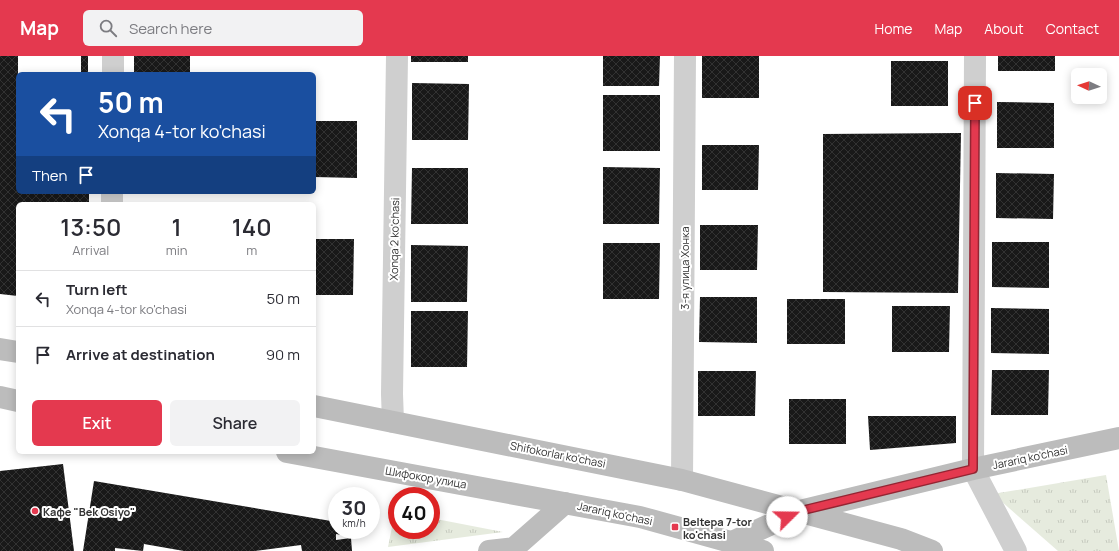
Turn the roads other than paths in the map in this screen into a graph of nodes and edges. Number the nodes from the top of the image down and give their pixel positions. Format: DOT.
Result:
graph roads {
  1 [pos="113,56"];
  2 [pos="396,56"];
  3 [pos="685,56"];
  4 [pos="975,56"];
  5 [pos="113,72"];
  6 [pos="0,349"];
  7 [pos="16,352"];
  8 [pos="0,397"];
  9 [pos="16,401"];
  10 [pos="316,406"];
  11 [pos="394,422"];
  12 [pos="1119,438"];
  13 [pos="299,454"];
  14 [pos="973,469"];
  15 [pos="682,480"];
  16 [pos="565,503"];
  17 [pos="800,511"];
  18 [pos="732,542"];
  19 [pos="489,551"];
  20 [pos="763,551"];
  21 [pos="932,551"];
  22 [pos="1016,551"];
  1 -- 5 [label="street"];
  2 -- 11 [label="street, Xonqa 2 ko'chasi"];
  3 -- 15 [label="street, 3-я улица Хонка"];
  4 -- 14 [label="street"];
  6 -- 7 [label="main road"];
  8 -- 9 [label="main road"];
  10 -- 11 [label="main road, Shifokorlar ko'chasi"];
  11 -- 15 [label="main road, Shifokorlar ko'chasi"];
  12 -- 14 [label="main road, Jarariq ko'chasi"];
  13 -- 16 [label="main road, Шифокор улица"];
  14 -- 17 [label="main road, Jarariq ko'chasi"];
  14 -- 22 [label="street"];
  15 -- 17 [label="main road, Shifokorlar ko'chasi"];
  16 -- 18 [label="main road, Jarariq ko'chasi"];
  16 -- 19 [label="main road, Jarariq ko'chasi"];
  17 -- 18 [label="main road, Jarariq ko'chasi"];
  17 -- 21 [label="main road"];
  18 -- 20 [label="main road, Jarariq ko'chasi"];
}
